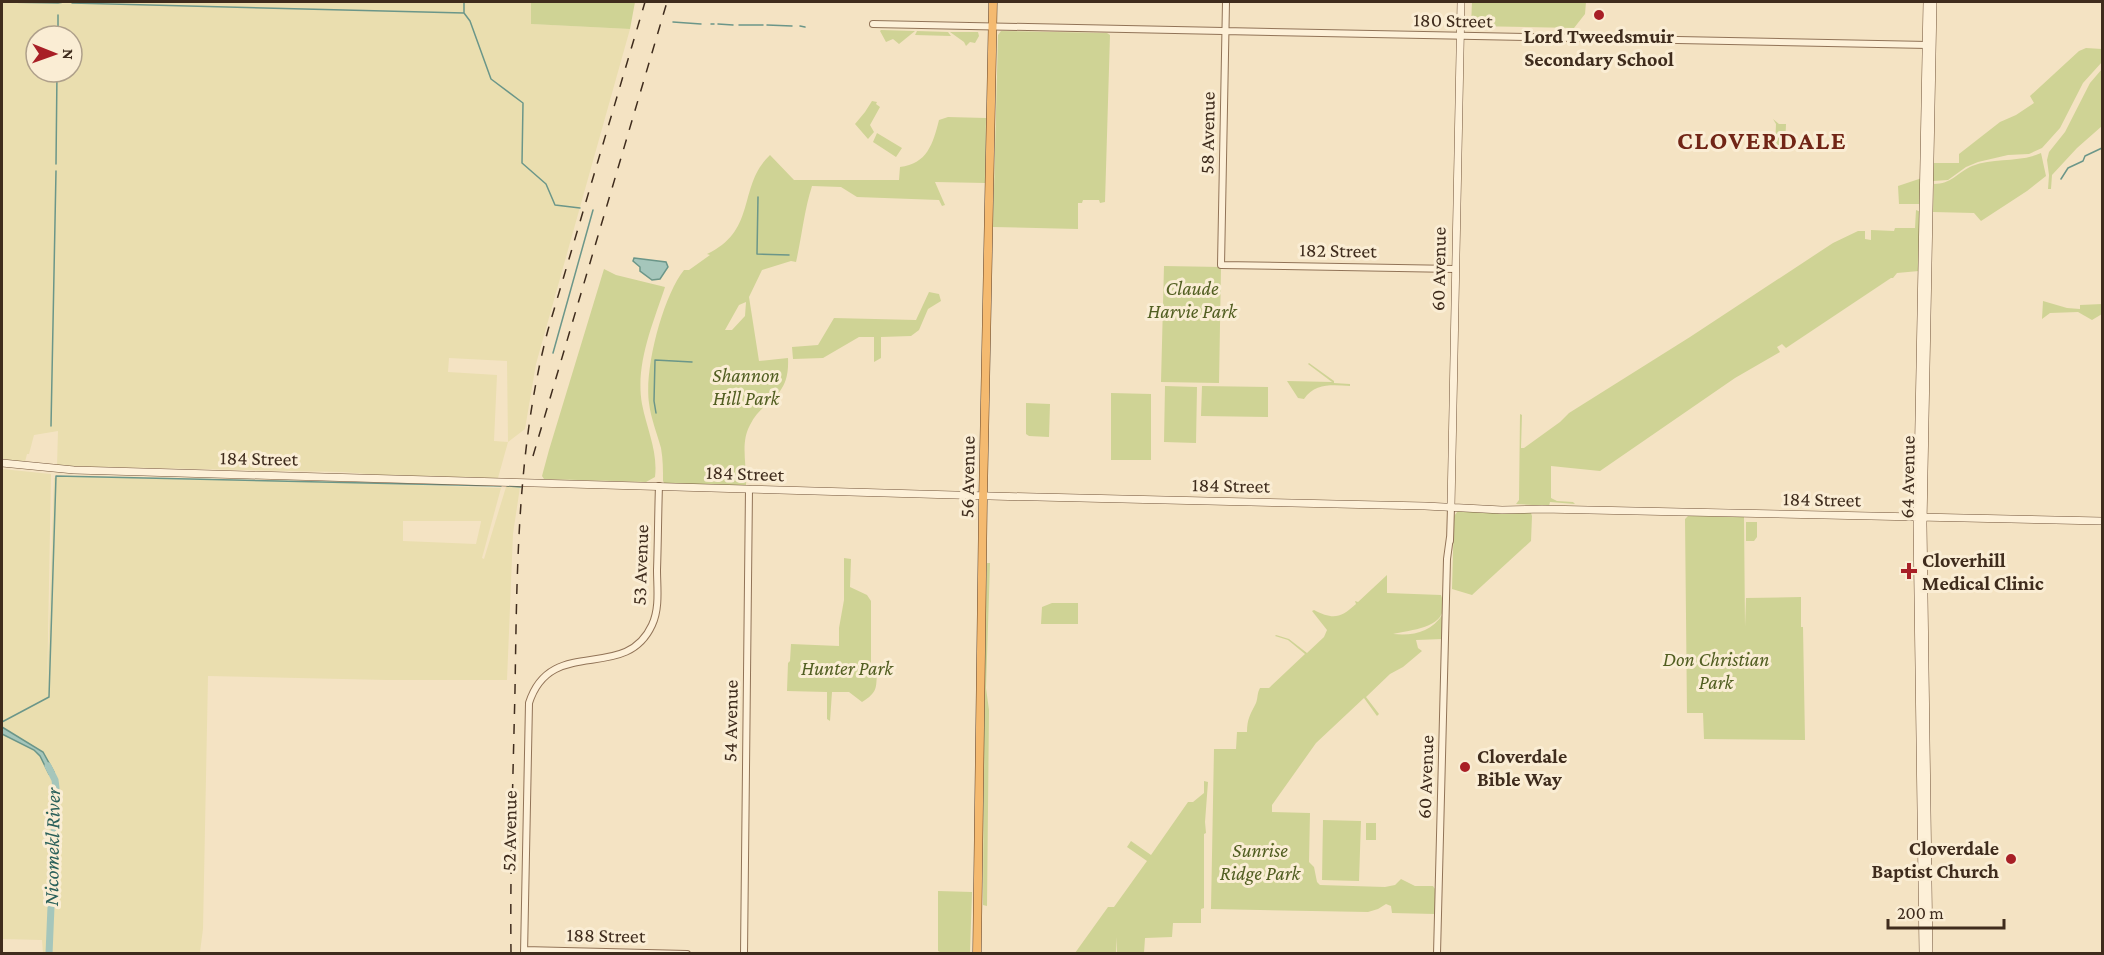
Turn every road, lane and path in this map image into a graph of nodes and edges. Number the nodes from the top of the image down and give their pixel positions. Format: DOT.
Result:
graph roads {
  1 [pos="993,2"];
  2 [pos="1226,2"];
  3 [pos="1461,2"];
  4 [pos="1927,2"];
  5 [pos="1933,2"];
  6 [pos="873,24"];
  7 [pos="992,27"];
  8 [pos="1226,32"];
  9 [pos="1460,36"];
  10 [pos="1928,45"];
  11 [pos="1221,265"];
  12 [pos="1455,270"];
  13 [pos="2,463"];
  14 [pos="659,486"];
  15 [pos="749,489"];
  16 [pos="983,496"];
  17 [pos="1450,507"];
  18 [pos="1920,517"];
  19 [pos="2103,521"];
  20 [pos="527,709"];
  21 [pos="1922,859"];
  22 [pos="1928,885"];
  23 [pos="524,952"];
  24 [pos="687,954"];
  25 [pos="744,954"];
  26 [pos="977,954"];
  27 [pos="1437,954"];
  28 [pos="1923,954"];
  29 [pos="1929,954"];
  1 -- 7 [label="highway, 56 Avenue"];
  2 -- 8 [label="street, 58 Avenue"];
  3 -- 9 [label="main road, 60 Avenue"];
  4 -- 10 [label="main road, 64 Avenue"];
  5 -- 10 [label="main road, 64 Avenue"];
  6 -- 7 [label="street, 180 Street"];
  7 -- 8 [label="street, 180 Street"];
  7 -- 16 [label="highway, 56 Avenue"];
  8 -- 9 [label="street, 180 Street"];
  8 -- 11 [label="street, 58 Avenue"];
  9 -- 10 [label="street, 180 Street"];
  9 -- 12 [label="main road, 60 Avenue"];
  10 -- 18 [label="main road, 64 Avenue"];
  10 -- 18 [label="main road, 64 Avenue"];
  11 -- 12 [label="street, 182 Street"];
  12 -- 17 [label="main road, 60 Avenue"];
  13 -- 14 [label="main road, 184 Street"];
  14 -- 15 [label="main road, 184 Street"];
  14 -- 20 [label="street, 53 Avenue"];
  15 -- 16 [label="main road, 184 Street"];
  15 -- 25 [label="street, 54 Avenue"];
  16 -- 17 [label="main road, 184 Street"];
  16 -- 26 [label="highway, 56 Avenue"];
  17 -- 18 [label="main road, 184 Street"];
  17 -- 27 [label="street, 60 Avenue"];
  18 -- 19 [label="main road, 184 Street"];
  18 -- 21 [label="main road"];
  18 -- 22 [label="main road, 64 Avenue"];
  20 -- 23 [label="street, 52 Avenue"];
  21 -- 22 [label="main road"];
  21 -- 28 [label="main road"];
  22 -- 29 [label="main road, 64 Avenue"];
  23 -- 24 [label="street, 188 Street"];
}
